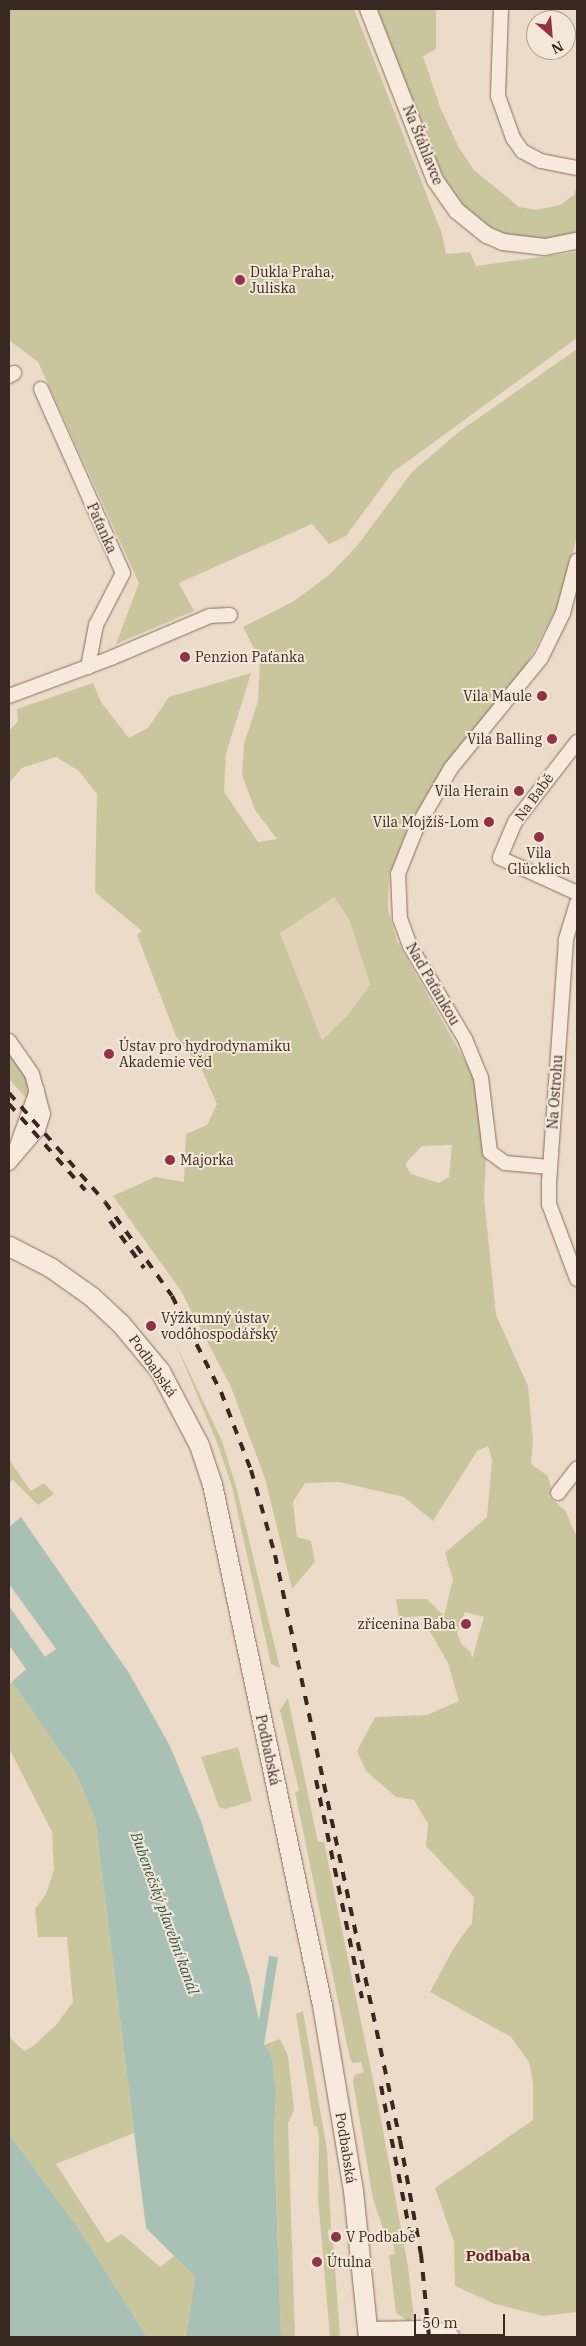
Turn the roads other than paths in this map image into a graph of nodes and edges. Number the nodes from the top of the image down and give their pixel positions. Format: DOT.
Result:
graph roads {
  1 [pos="368,9"];
  2 [pos="501,9"];
  3 [pos="577,168"];
  4 [pos="577,241"];
  5 [pos="41,389"];
  6 [pos="577,561"];
  7 [pos="230,615"];
  8 [pos="88,667"];
  9 [pos="9,695"];
  10 [pos="577,742"];
  11 [pos="577,893"];
  12 [pos="577,902"];
  13 [pos="572,939"];
  14 [pos="9,1041"];
  15 [pos="11,1160"];
  16 [pos="550,1167"];
  17 [pos="9,1246"];
  18 [pos="577,1279"];
  19 [pos="577,1470"];
  20 [pos="558,1493"];
  21 [pos="368,2334"];
  22 [pos="452,2337"];
  1 -- 4 [label="street, Na Šťáhlavce"];
  2 -- 3 [label="street"];
  5 -- 8 [label="street, Paťanka"];
  6 -- 16 [label="street, Nad Paťankou"];
  7 -- 8 [label="street"];
  8 -- 9 [label="street"];
  10 -- 11 [label="street, Na Babě"];
  12 -- 13 [label="street, Na Ostrohu"];
  13 -- 16 [label="street, Na Ostrohu"];
  14 -- 15 [label="street"];
  16 -- 18 [label="street, Na Ostrohu"];
  17 -- 21 [label="main road, Podbabská"];
  19 -- 20 [label="street"];
  21 -- 22 [label="street"];
}
